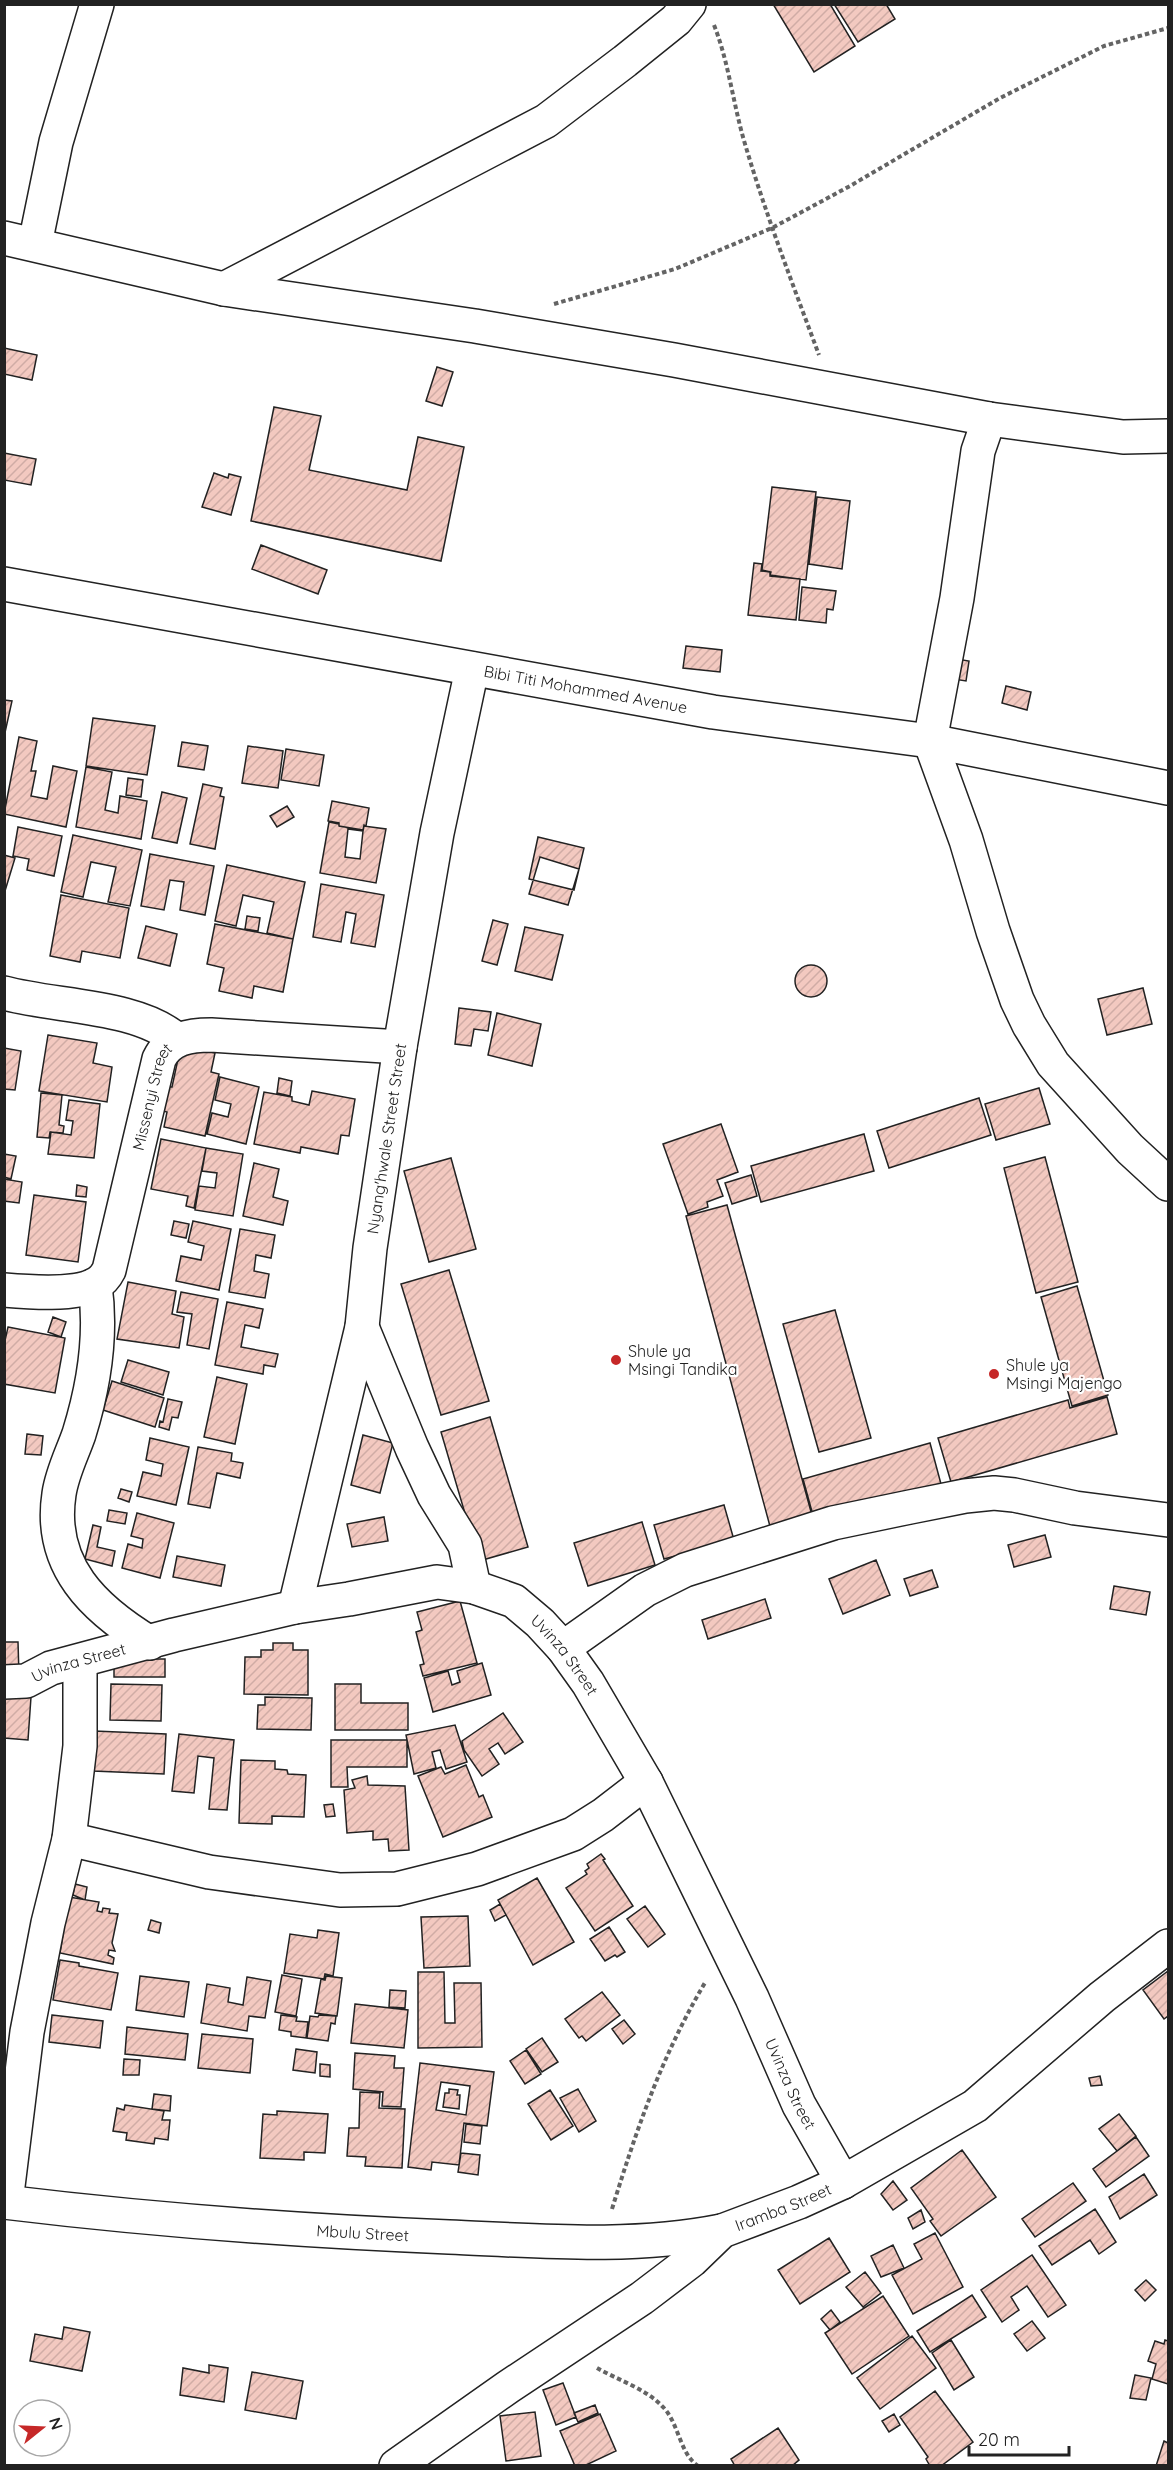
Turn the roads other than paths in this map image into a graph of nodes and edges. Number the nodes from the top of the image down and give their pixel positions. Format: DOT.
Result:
graph roads {
  1 [pos="97,4"];
  2 [pos="700,10"];
  3 [pos="20,241"];
  4 [pos="224,289"];
  5 [pos="989,419"];
  6 [pos="1168,436"];
  7 [pos="4,584"];
  8 [pos="472,669"];
  9 [pos="930,741"];
  10 [pos="1168,788"];
  11 [pos="4,993"];
  12 [pos="177,1040"];
  13 [pos="400,1047"];
  14 [pos="1168,1184"];
  15 [pos="95,1285"];
  16 [pos="4,1290"];
  17 [pos="362,1328"];
  18 [pos="1168,1521"];
  19 [pos="474,1587"];
  20 [pos="296,1607"];
  21 [pos="150,1642"];
  22 [pos="563,1648"];
  23 [pos="80,1661"];
  24 [pos="4,1682"];
  25 [pos="646,1782"];
  26 [pos="69,1839"];
  27 [pos="1168,1946"];
  28 [pos="843,2182"];
  29 [pos="5,2202"];
  30 [pos="722,2230"];
  31 [pos="396,2466"];
  1 -- 3 [label="street"];
  2 -- 4 [label="street"];
  3 -- 4 [label="street"];
  4 -- 5 [label="street"];
  5 -- 6 [label="street"];
  5 -- 9 [label="street"];
  7 -- 8 [label="street, Bibi Titi Mohammed Avenue"];
  8 -- 9 [label="street, Bibi Titi Mohammed Avenue"];
  8 -- 13 [label="street, Nyang'hwale Street Street"];
  9 -- 10 [label="street, Bibi Titi Mohammed Avenue"];
  9 -- 14 [label="street"];
  11 -- 12 [label="street"];
  12 -- 13 [label="street, Missenyi Street"];
  12 -- 15 [label="street, Missenyi Street"];
  13 -- 17 [label="street, Nyang'hwale Street Street"];
  15 -- 16 [label="street"];
  15 -- 21 [label="street"];
  17 -- 19 [label="street"];
  17 -- 20 [label="street, Nyang'hwale Street Street"];
  18 -- 22 [label="street"];
  19 -- 20 [label="street, Uvinza Street"];
  19 -- 22 [label="street, Uvinza Street"];
  20 -- 21 [label="street, Uvinza Street"];
  21 -- 23 [label="street, Uvinza Street"];
  22 -- 25 [label="street, Uvinza Street"];
  23 -- 24 [label="street, Uvinza Street"];
  23 -- 26 [label="street"];
  25 -- 26 [label="street"];
  25 -- 28 [label="street, Uvinza Street"];
  26 -- 29 [label="street"];
  27 -- 28 [label="street, Iramba Street"];
  28 -- 30 [label="street, Iramba Street"];
  29 -- 30 [label="street, Mbulu Street"];
  30 -- 31 [label="street, Iramba Street"];
}
